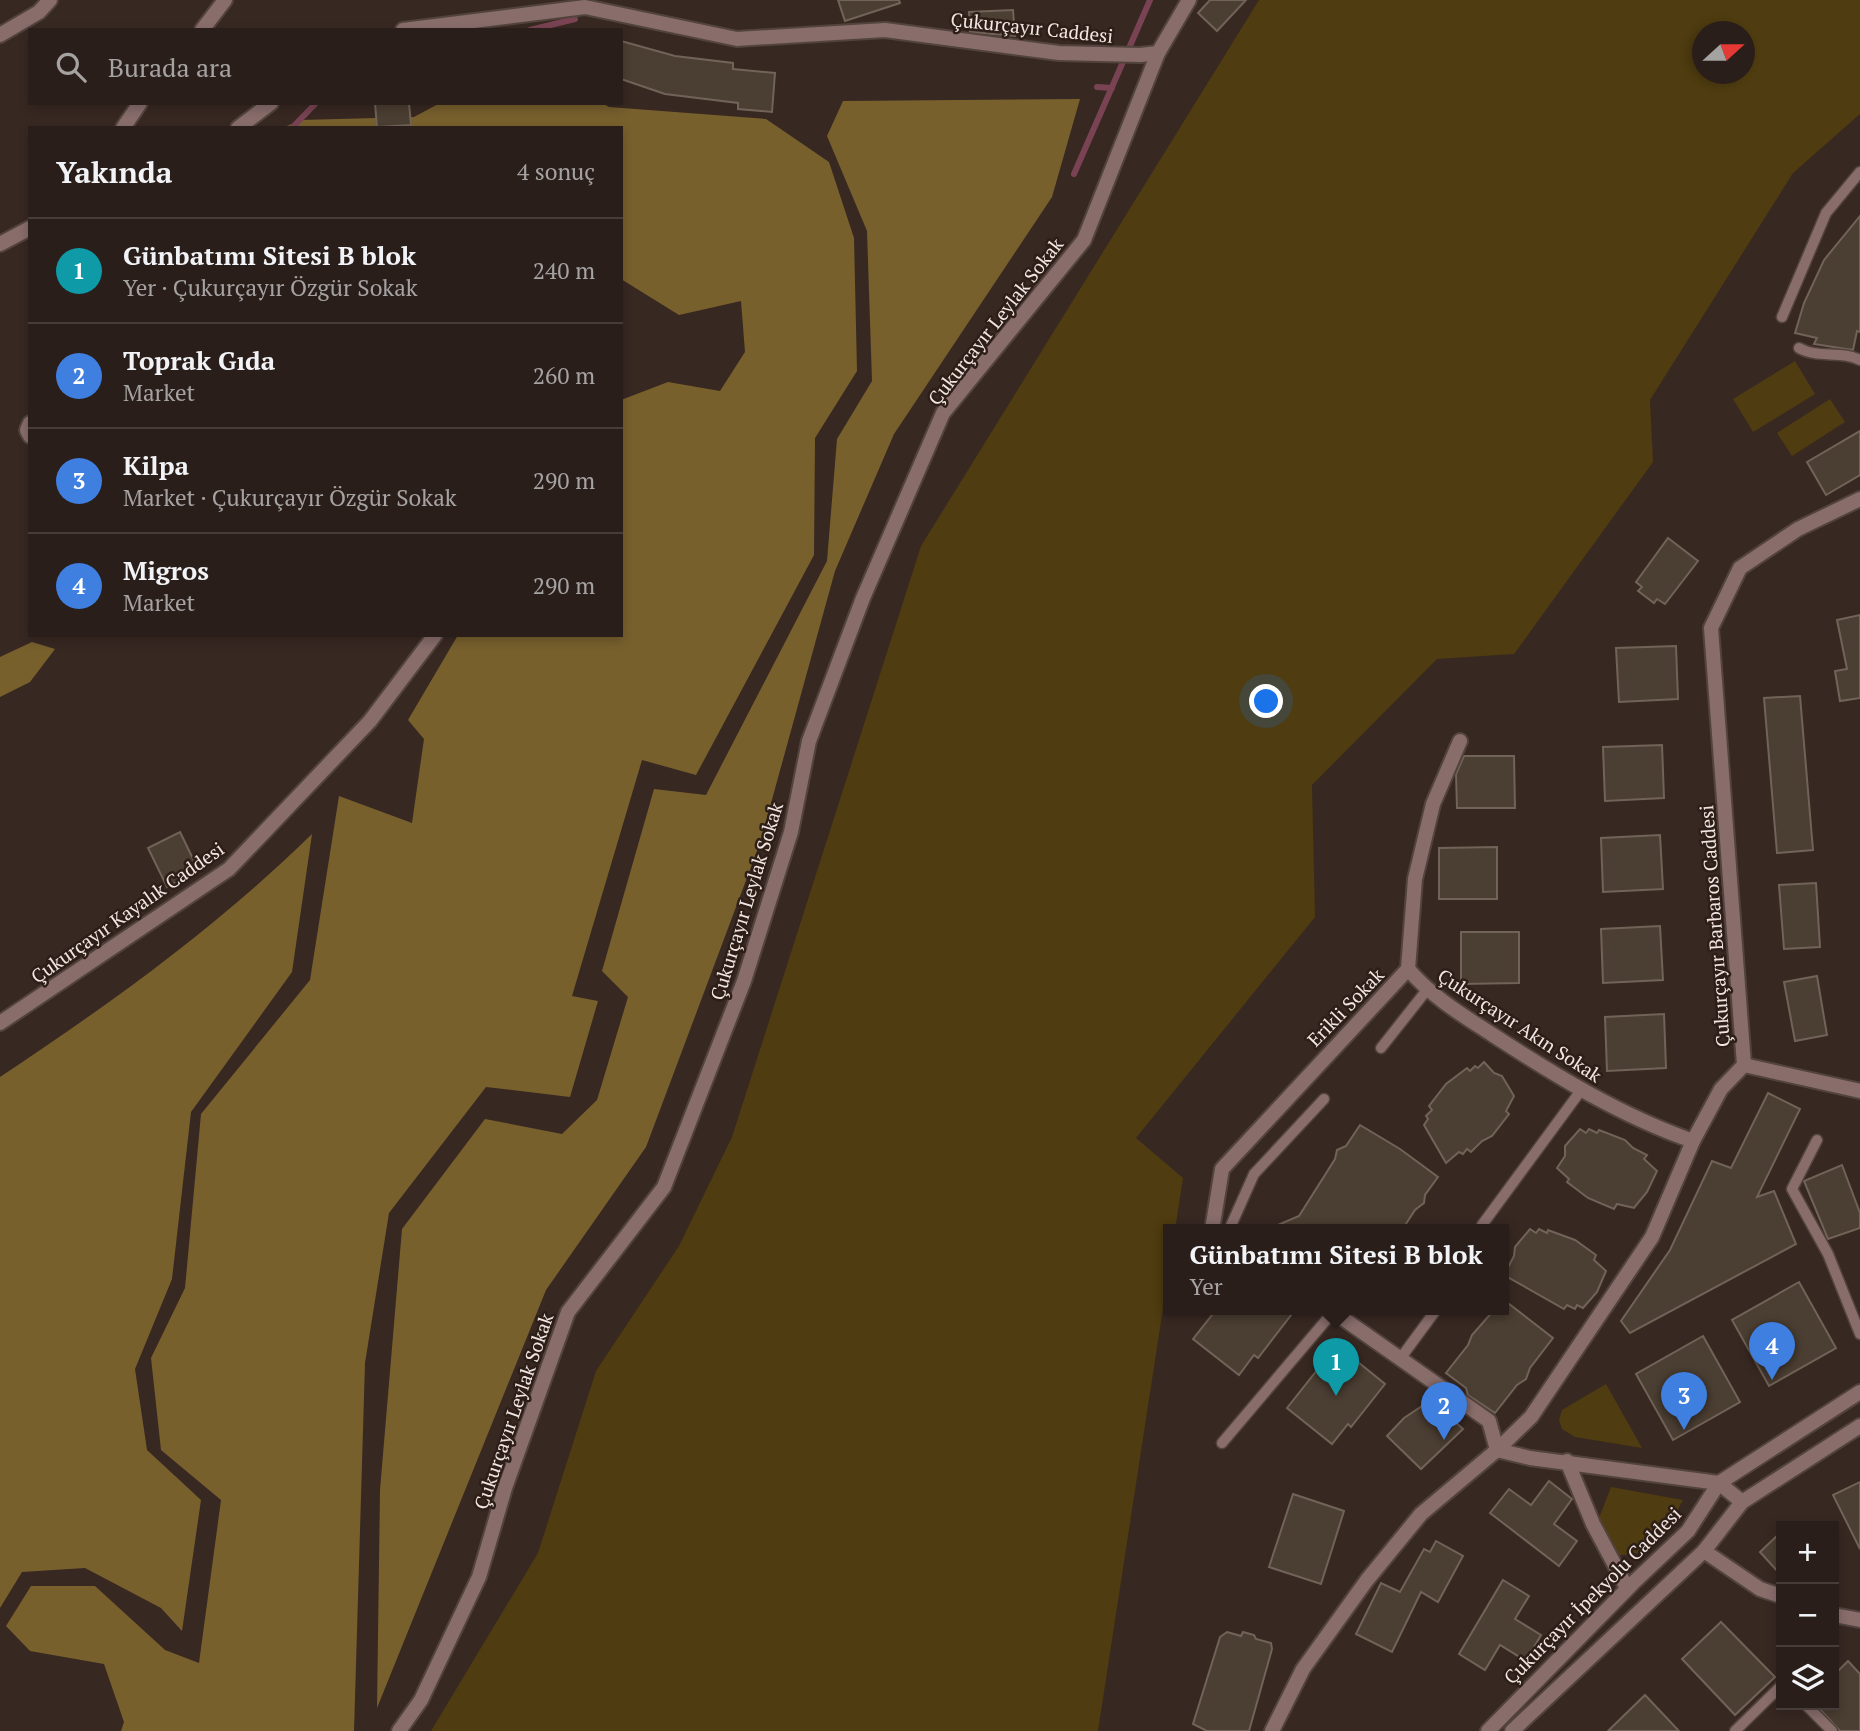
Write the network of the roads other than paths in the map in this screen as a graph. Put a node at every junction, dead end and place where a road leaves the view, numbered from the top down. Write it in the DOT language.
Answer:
graph roads {
  1 [pos="50,0"];
  2 [pos="225,0"];
  3 [pos="1189,0"];
  4 [pos="204,28"];
  5 [pos="419,28"];
  6 [pos="0,35"];
  7 [pos="1158,53"];
  8 [pos="138,105"];
  9 [pos="268,105"];
  10 [pos="124,126"];
  11 [pos="241,126"];
  12 [pos="1860,172"];
  13 [pos="28,229"];
  14 [pos="0,244"];
  15 [pos="1782,317"];
  16 [pos="1799,348"];
  17 [pos="1860,360"];
  18 [pos="1860,499"];
  19 [pos="433,637"];
  20 [pos="1460,741"];
  21 [pos="1408,970"];
  22 [pos="1426,991"];
  23 [pos="0,1023"];
  24 [pos="1381,1048"];
  25 [pos="1744,1065"];
  26 [pos="1582,1089"];
  27 [pos="1860,1091"];
  28 [pos="1324,1099"];
  29 [pos="1817,1140"];
  30 [pos="1693,1141"];
  31 [pos="1213,1224"];
  32 [pos="1232,1224"];
  33 [pos="1483,1224"];
  34 [pos="1329,1315"];
  35 [pos="1338,1315"];
  36 [pos="1432,1315"];
  37 [pos="1860,1334"];
  38 [pos="1400,1359"];
  39 [pos="1860,1392"];
  40 [pos="1860,1426"];
  41 [pos="1222,1443"];
  42 [pos="1497,1450"];
  43 [pos="1567,1461"];
  44 [pos="1719,1483"];
  45 [pos="1742,1502"];
  46 [pos="1704,1551"];
  47 [pos="1628,1588"];
  48 [pos="1776,1594"];
  49 [pos="1839,1616"];
  50 [pos="1860,1620"];
  51 [pos="1776,1691"];
  52 [pos="1811,1710"];
  53 [pos="399,1731"];
  54 [pos="1272,1731"];
  55 [pos="1488,1731"];
  56 [pos="1512,1731"];
  57 [pos="1735,1731"];
  58 [pos="1832,1731"];
  1 -- 6 [label="street"];
  2 -- 4 [label="street"];
  3 -- 7 [label="street, Çukurçayır Leylak Sokak"];
  5 -- 7 [label="street, Çukurçayır Caddesi"];
  7 -- 53 [label="street, Çukurçayır Leylak Sokak"];
  8 -- 10 [label="street"];
  9 -- 11 [label="street"];
  12 -- 15 [label="lane"];
  13 -- 14 [label="street"];
  16 -- 17 [label="lane"];
  18 -- 25 [label="street, Çukurçayır Barbaros Caddesi"];
  19 -- 23 [label="street, Çukurçayır Kayalık Caddesi"];
  20 -- 21 [label="street, Erikli Sokak"];
  21 -- 22 [label="street, Çukurçayır Akın Sokak"];
  21 -- 31 [label="street, Erikli Sokak"];
  22 -- 24 [label="lane"];
  22 -- 26 [label="street, Çukurçayır Akın Sokak"];
  25 -- 27 [label="street"];
  25 -- 30 [label="street, Çukurçayır Barbaros Caddesi"];
  26 -- 30 [label="street, Çukurçayır Akın Sokak"];
  26 -- 33 [label="lane"];
  28 -- 32 [label="lane"];
  29 -- 37 [label="lane"];
  30 -- 42 [label="street, Çukurçayır Barbaros Caddesi"];
  34 -- 41 [label="lane"];
  35 -- 38 [label="street"];
  36 -- 38 [label="lane"];
  38 -- 42 [label="street"];
  39 -- 44 [label="street, Çukurçayır İpekyolu Caddesi"];
  40 -- 45 [label="street, Çukurçayır İpekyolu Caddesi"];
  42 -- 43 [label="street"];
  42 -- 54 [label="street, Çukurçayır Barbaros Caddesi"];
  43 -- 44 [label="street"];
  43 -- 47 [label="street"];
  44 -- 45 [label="street"];
  44 -- 47 [label="street, Çukurçayır İpekyolu Caddesi"];
  45 -- 46 [label="street, Çukurçayır İpekyolu Caddesi"];
  46 -- 48 [label="street"];
  46 -- 56 [label="street, Çukurçayır İpekyolu Caddesi"];
  47 -- 55 [label="street, Çukurçayır İpekyolu Caddesi"];
  49 -- 50 [label="street"];
  51 -- 57 [label="lane"];
  52 -- 58 [label="lane"];
}
